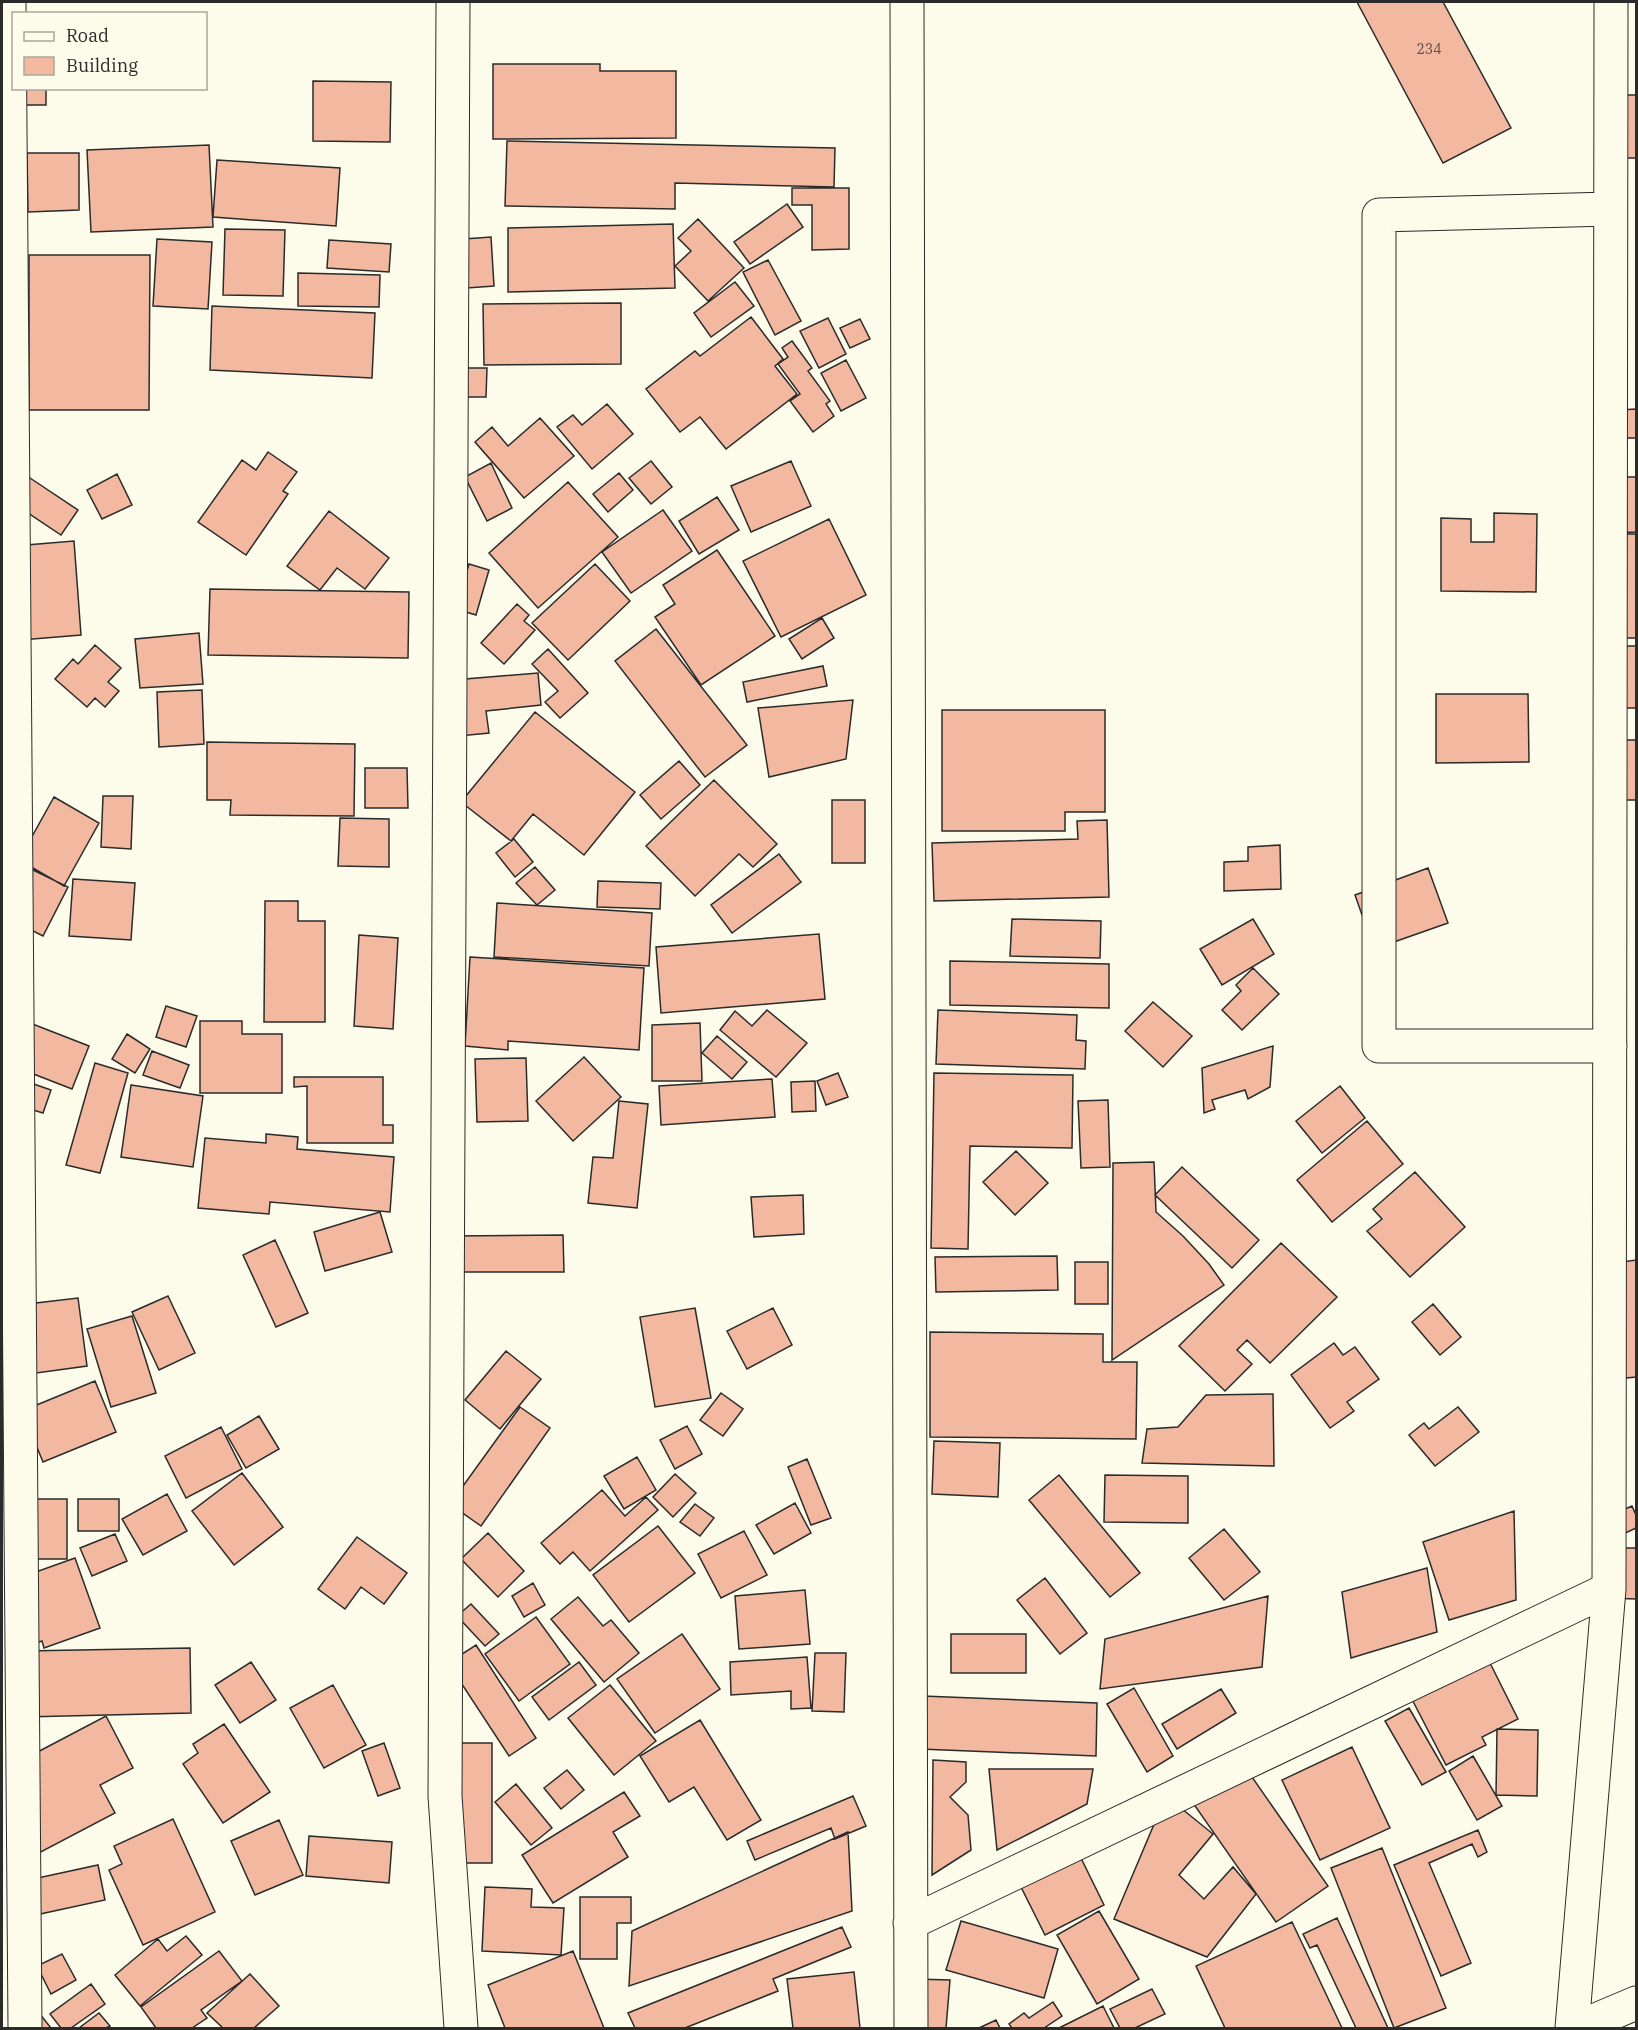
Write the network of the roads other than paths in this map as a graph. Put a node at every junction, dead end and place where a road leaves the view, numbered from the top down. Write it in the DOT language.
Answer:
graph roads {
  1 [pos="9,2"];
  2 [pos="453,2"];
  3 [pos="908,2"];
  4 [pos="1611,2"];
  5 [pos="1610,209"];
  6 [pos="1610,1046"];
  7 [pos="1623,1085"];
  8 [pos="1609,1590"];
  9 [pos="910,1923"];
  10 [pos="1636,2003"];
  11 [pos="25,2028"];
  12 [pos="461,2028"];
  13 [pos="911,2028"];
  14 [pos="1574,2028"];
  1 -- 11 [label="street"];
  2 -- 12 [label="street"];
  3 -- 9 [label="street"];
  4 -- 5 [label="street"];
  5 -- 6 [label="street"];
  5 -- 6 [label="street"];
  6 -- 7 [label="street"];
  7 -- 8 [label="street"];
  8 -- 9 [label="street"];
  8 -- 14 [label="street"];
  9 -- 13 [label="street"];
  10 -- 14 [label="street"];
}
